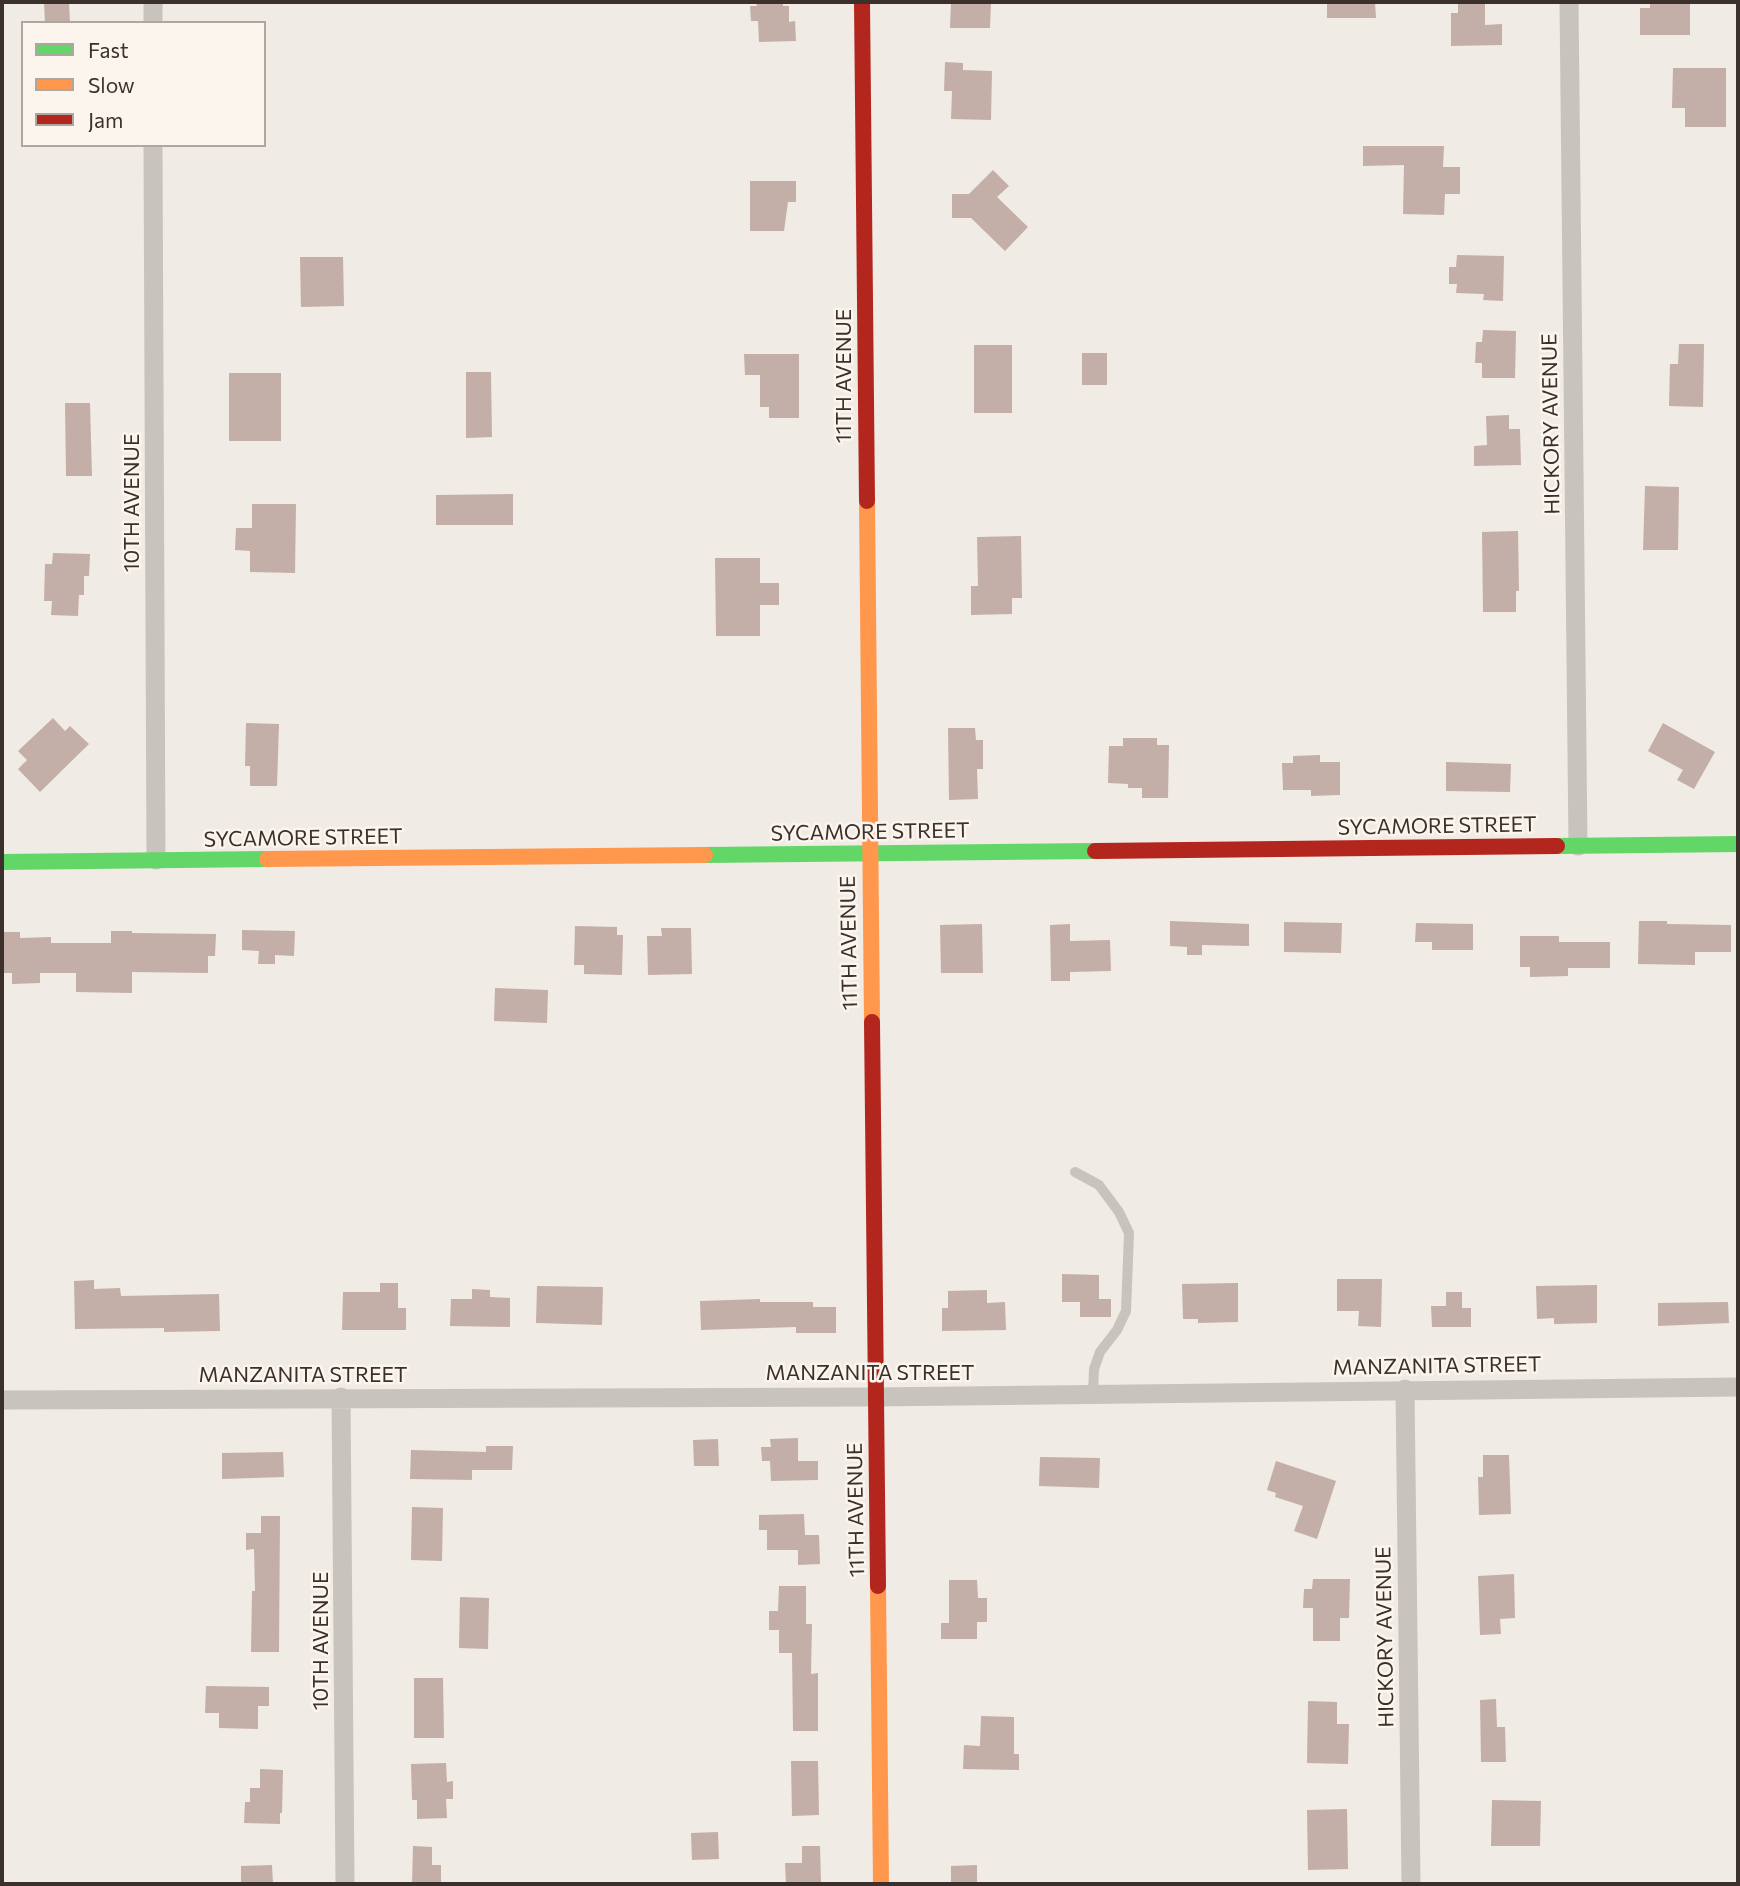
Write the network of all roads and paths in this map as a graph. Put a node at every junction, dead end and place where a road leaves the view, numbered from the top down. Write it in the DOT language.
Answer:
graph roads {
  1 [pos="153,2"];
  2 [pos="862,2"];
  3 [pos="1569,2"];
  4 [pos="153,21"];
  5 [pos="153,147"];
  6 [pos="1738,844"];
  7 [pos="1578,846"];
  8 [pos="869,853"];
  9 [pos="156,860"];
  10 [pos="2,862"];
  11 [pos="1075,1172"];
  12 [pos="1738,1387"];
  13 [pos="1405,1389"];
  14 [pos="1093,1394"];
  15 [pos="341,1397"];
  16 [pos="876,1397"];
  17 [pos="2,1400"];
  18 [pos="345,1884"];
  19 [pos="881,1884"];
  20 [pos="1411,1884"];
  1 -- 4 [label="street"];
  2 -- 8 [label="main road, 11TH AVENUE"];
  3 -- 7 [label="street, HICKORY AVENUE"];
  5 -- 9 [label="street, 10TH AVENUE"];
  6 -- 7 [label="main road, SYCAMORE STREET"];
  7 -- 8 [label="main road, SYCAMORE STREET"];
  8 -- 9 [label="main road, SYCAMORE STREET"];
  8 -- 16 [label="main road, 11TH AVENUE"];
  9 -- 10 [label="main road, SYCAMORE STREET"];
  11 -- 14 [label="lane"];
  12 -- 13 [label="street, MANZANITA STREET"];
  13 -- 14 [label="street, MANZANITA STREET"];
  13 -- 20 [label="street, HICKORY AVENUE"];
  14 -- 16 [label="street, MANZANITA STREET"];
  15 -- 16 [label="street, MANZANITA STREET"];
  15 -- 17 [label="street, MANZANITA STREET"];
  15 -- 18 [label="street, 10TH AVENUE"];
  16 -- 19 [label="main road, 11TH AVENUE"];
}
